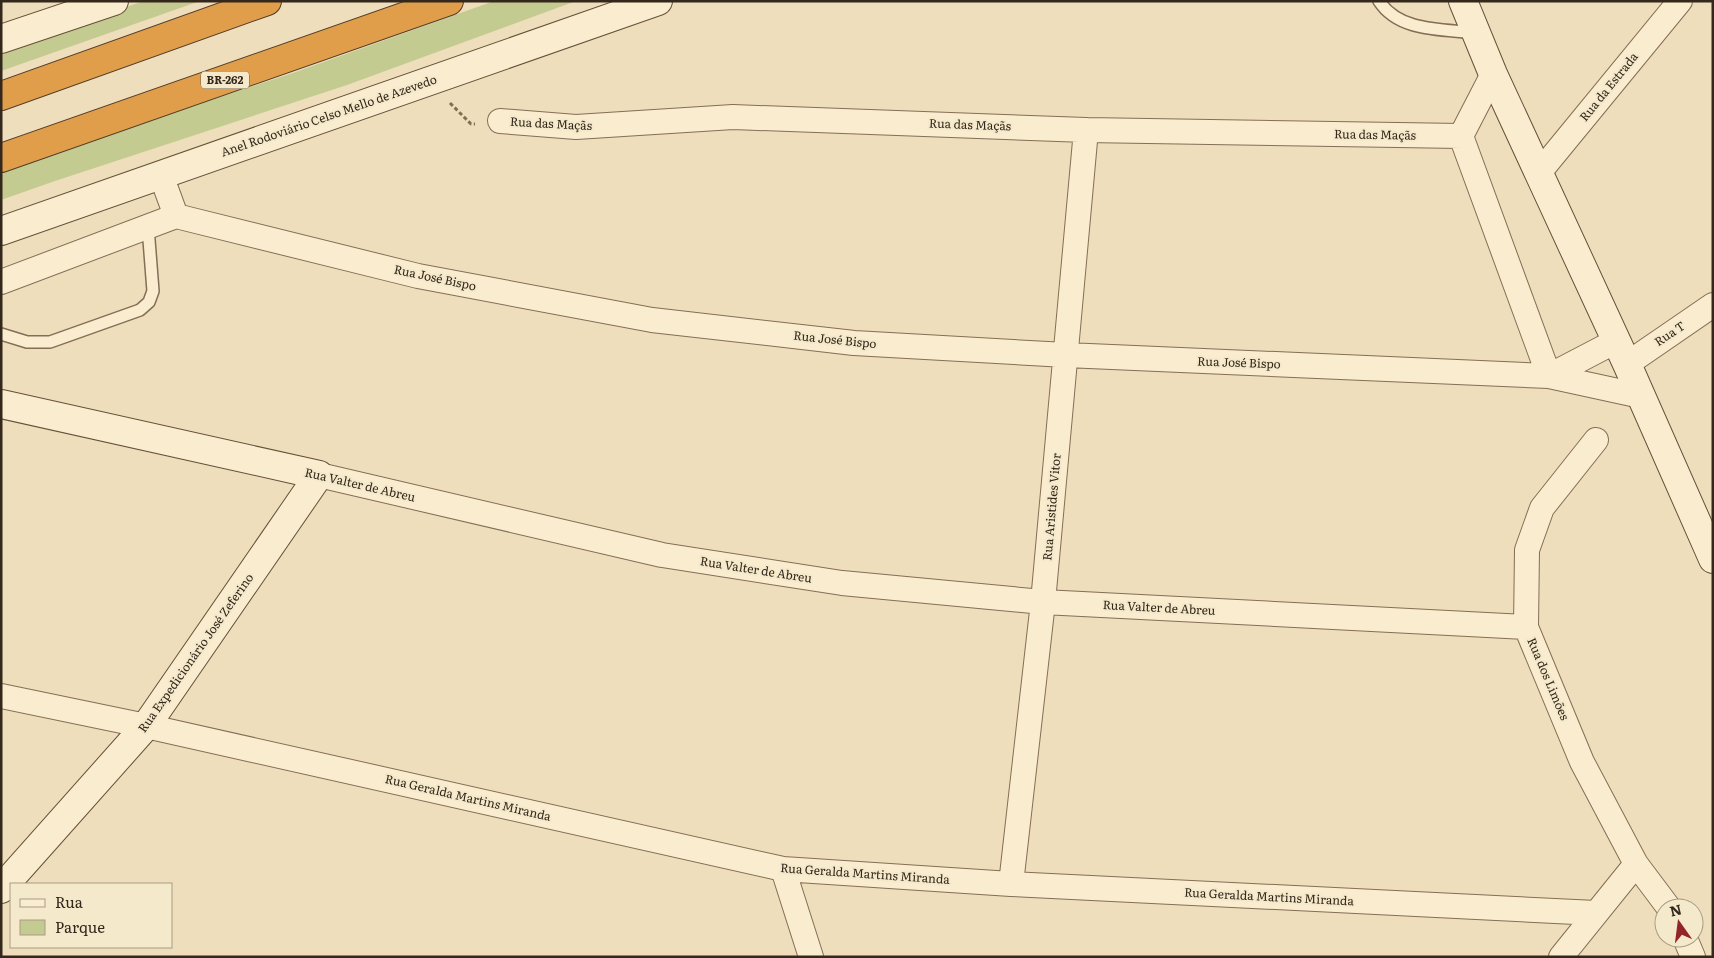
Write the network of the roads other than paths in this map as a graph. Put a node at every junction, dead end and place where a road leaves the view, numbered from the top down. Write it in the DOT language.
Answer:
graph roads {
  1 [pos="114,1"];
  2 [pos="267,1"];
  3 [pos="449,1"];
  4 [pos="658,1"];
  5 [pos="1379,1"];
  6 [pos="1463,1"];
  7 [pos="1680,1"];
  8 [pos="1476,34"];
  9 [pos="1,39"];
  10 [pos="1493,74"];
  11 [pos="1,96"];
  12 [pos="500,121"];
  13 [pos="1086,130"];
  14 [pos="1461,136"];
  15 [pos="1,158"];
  16 [pos="1538,174"];
  17 [pos="161,175"];
  18 [pos="176,216"];
  19 [pos="148,227"];
  20 [pos="1,231"];
  21 [pos="1,282"];
  22 [pos="1713,305"];
  23 [pos="1,334"];
  24 [pos="1621,352"];
  25 [pos="1066,355"];
  26 [pos="1548,376"];
  27 [pos="1641,396"];
  28 [pos="1,404"];
  29 [pos="1596,440"];
  30 [pos="319,475"];
  31 [pos="1713,559"];
  32 [pos="1043,602"];
  33 [pos="1526,627"];
  34 [pos="1,696"];
  35 [pos="146,726"];
  36 [pos="1636,864"];
  37 [pos="783,869"];
  38 [pos="1011,884"];
  39 [pos="1,889"];
  40 [pos="1662,898"];
  41 [pos="1596,913"];
  42 [pos="811,957"];
  43 [pos="1560,957"];
  1 -- 9 [label="main road"];
  2 -- 11 [label="highway"];
  3 -- 15 [label="highway, BR-262"];
  4 -- 17 [label="main road, Anel Rodoviário Celso Mello de Azevedo"];
  5 -- 8 [label="lane"];
  6 -- 8 [label="main road"];
  7 -- 16 [label="street, Rua da Estrada"];
  8 -- 10 [label="main road"];
  10 -- 14 [label="street"];
  10 -- 16 [label="main road"];
  12 -- 13 [label="street, Rua das Maçãs"];
  13 -- 14 [label="street, Rua das Maçãs"];
  13 -- 25 [label="street, Rua Aristides Vitor"];
  14 -- 26 [label="street"];
  16 -- 24 [label="main road"];
  17 -- 18 [label="street"];
  17 -- 20 [label="main road, Anel Rodoviário Celso Mello de Azevedo"];
  18 -- 19 [label="street"];
  18 -- 25 [label="street, Rua José Bispo"];
  19 -- 21 [label="street"];
  19 -- 23 [label="lane"];
  22 -- 24 [label="street, Rua T"];
  24 -- 26 [label="street, Rua José Bispo"];
  24 -- 27 [label="main road"];
  25 -- 26 [label="street, Rua José Bispo"];
  25 -- 32 [label="street, Rua Aristides Vitor"];
  26 -- 27 [label="street, Rua José Bispo"];
  27 -- 31 [label="main road"];
  28 -- 30 [label="main road, Rua Valter de Abreu"];
  29 -- 33 [label="street, Rua dos Limões"];
  30 -- 32 [label="street, Rua Valter de Abreu"];
  30 -- 35 [label="main road, Rua Expedicionário José Zeferino"];
  32 -- 33 [label="street, Rua Valter de Abreu"];
  32 -- 38 [label="street, Rua Aristides Vitor"];
  33 -- 36 [label="street, Rua dos Limões"];
  34 -- 35 [label="street, Rua Geralda Martins Miranda"];
  35 -- 37 [label="street, Rua Geralda Martins Miranda"];
  35 -- 39 [label="main road, Rua Expedicionário José Zeferino"];
  36 -- 40 [label="street, Rua dos Limões"];
  36 -- 41 [label="street"];
  37 -- 38 [label="street, Rua Geralda Martins Miranda"];
  37 -- 42 [label="street"];
  38 -- 41 [label="street, Rua Geralda Martins Miranda"];
  41 -- 43 [label="street"];
}
